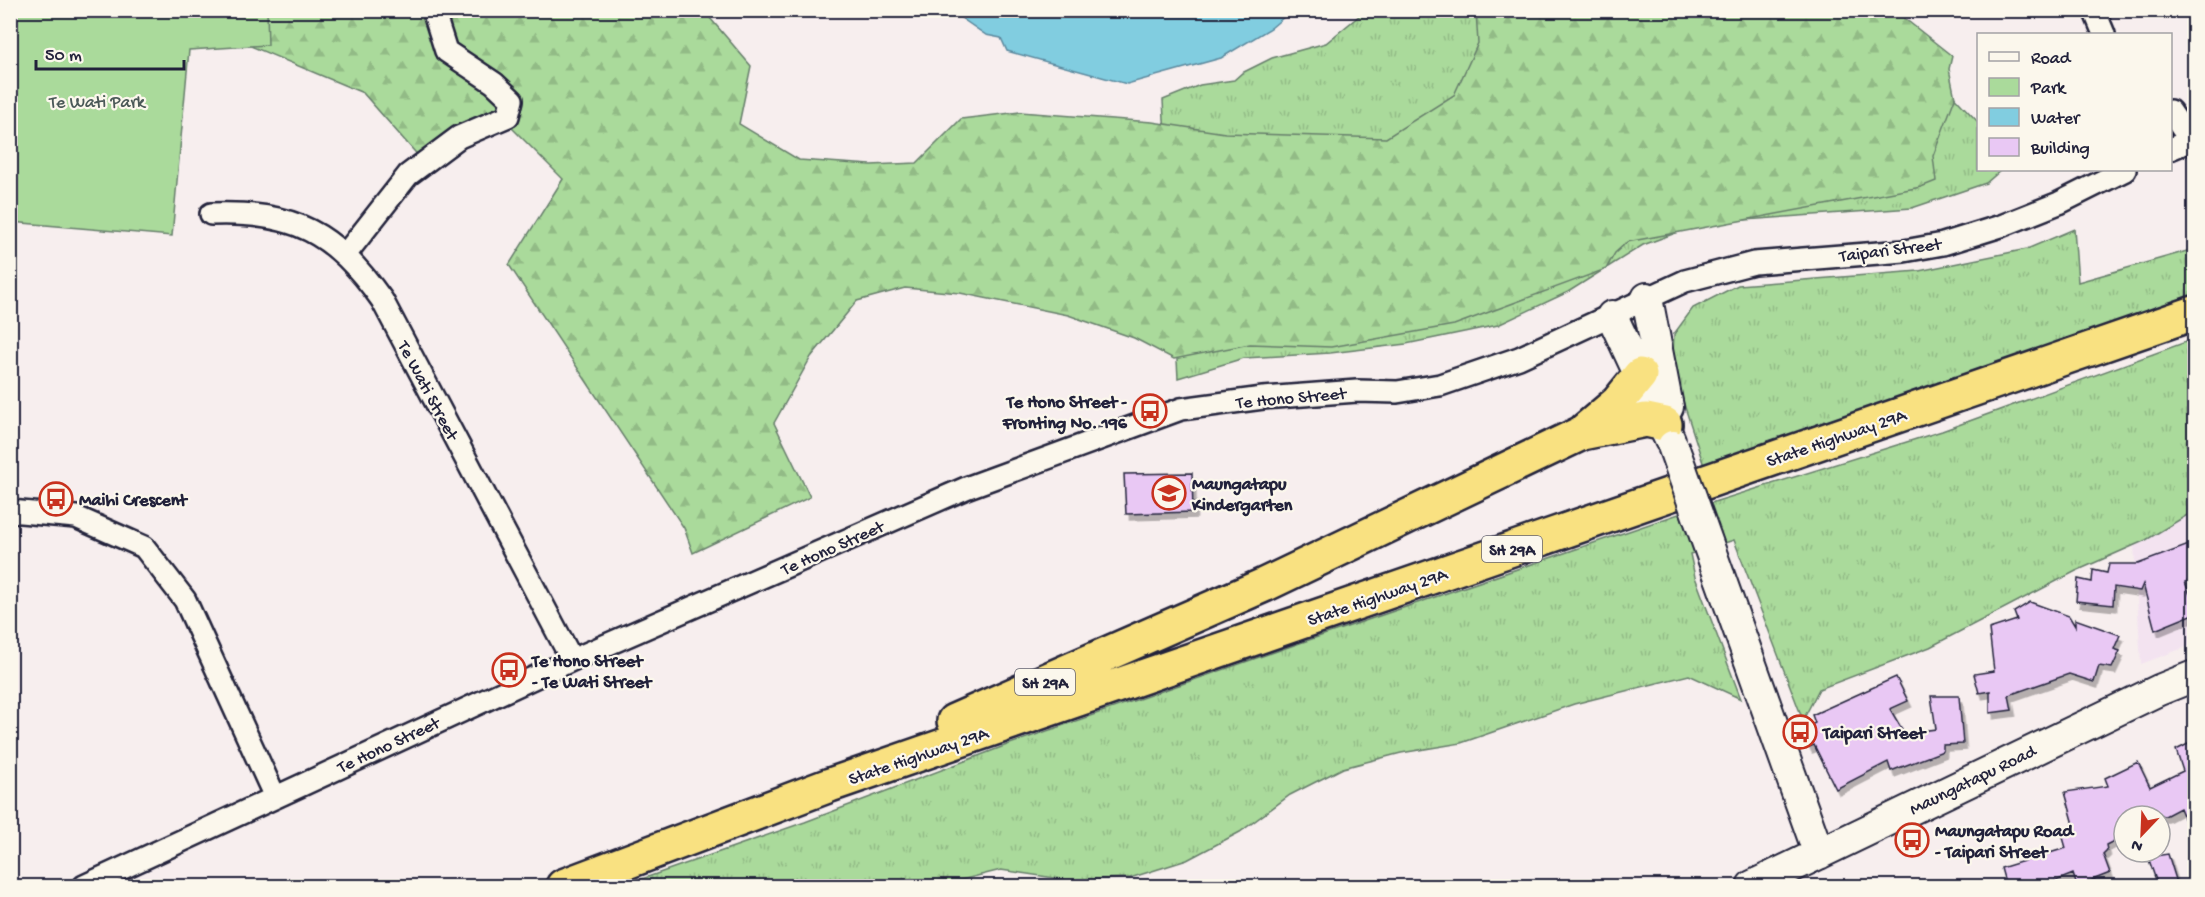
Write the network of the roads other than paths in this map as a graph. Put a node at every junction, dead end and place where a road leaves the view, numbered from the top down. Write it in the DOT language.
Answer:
graph roads {
  1 [pos="433,10"];
  2 [pos="2094,10"];
  3 [pos="2104,33"];
  4 [pos="2172,114"];
  5 [pos="2192,140"];
  6 [pos="2172,148"];
  7 [pos="2123,171"];
  8 [pos="211,214"];
  9 [pos="345,255"];
  10 [pos="1647,298"];
  11 [pos="2194,313"];
  12 [pos="1612,316"];
  13 [pos="1640,375"];
  14 [pos="1582,433"];
  15 [pos="1669,435"];
  16 [pos="10,511"];
  17 [pos="572,660"];
  18 [pos="2194,676"];
  19 [pos="830,785"];
  20 [pos="275,797"];
  21 [pos="1819,854"];
  22 [pos="84,886"];
  23 [pos="563,886"];
  24 [pos="1752,886"];
  1 -- 9 [label="street"];
  2 -- 3 [label="street"];
  4 -- 5 [label="street"];
  5 -- 6 [label="street"];
  7 -- 10 [label="street, Taipari Street"];
  8 -- 9 [label="street, Te Wati Street"];
  9 -- 17 [label="street, Te Wati Street"];
  10 -- 12 [label="street, Taipari Street"];
  10 -- 15 [label="street"];
  11 -- 19 [label="highway, State Highway 29A / SH 29A"];
  12 -- 13 [label="street"];
  12 -- 17 [label="street, Te Hono Street"];
  13 -- 14 [label="highway, SH 29A"];
  13 -- 15 [label="street"];
  14 -- 15 [label="highway, SH 29A"];
  14 -- 19 [label="highway, SH 29A"];
  15 -- 21 [label="street, bridge"];
  16 -- 20 [label="street"];
  17 -- 20 [label="street, Te Hono Street"];
  18 -- 21 [label="street, Maungatapu Road"];
  19 -- 23 [label="highway, State Highway 29A / SH 29A"];
  20 -- 22 [label="street, Te Hono Street"];
  21 -- 24 [label="street, Maungatapu Road"];
}
